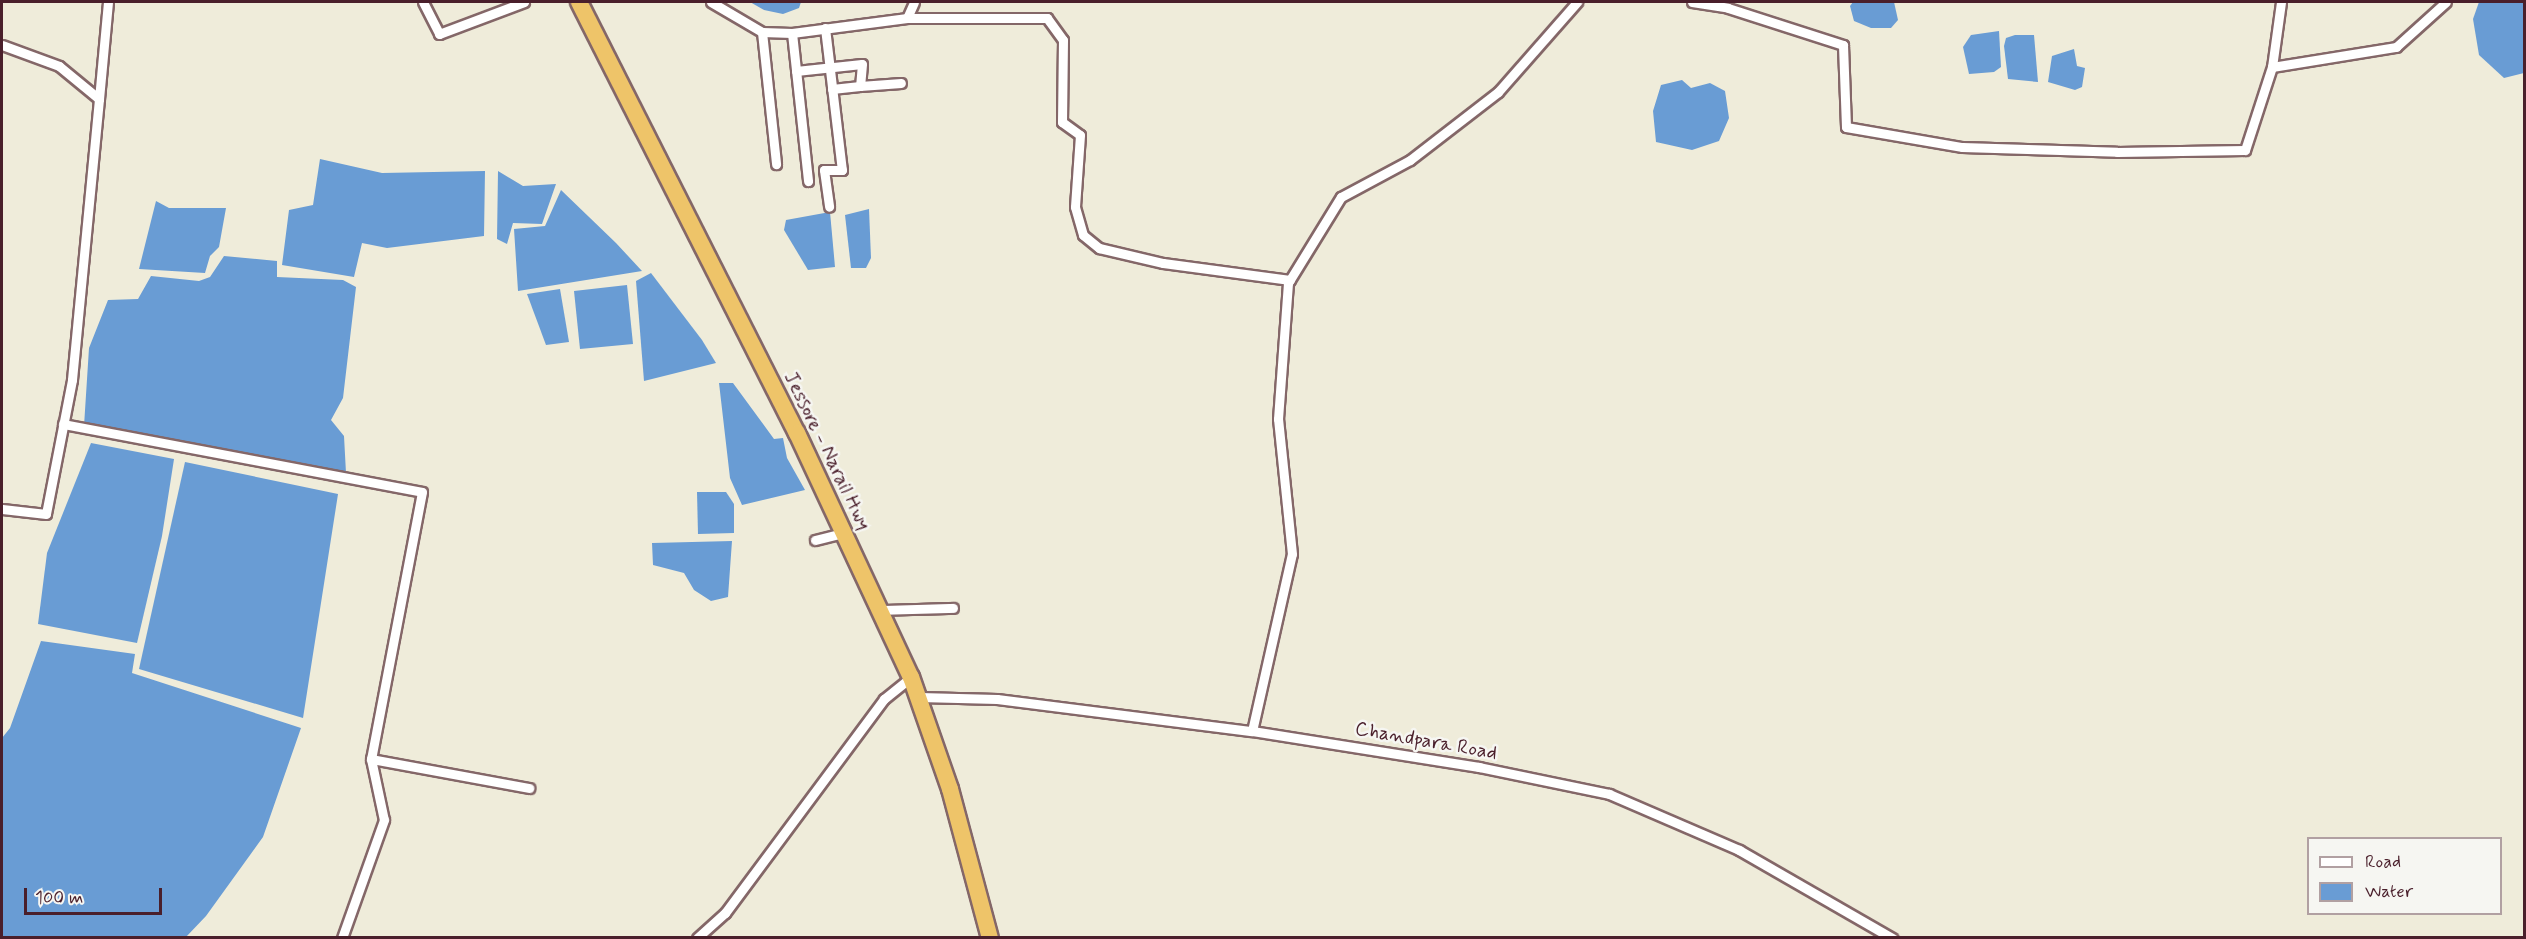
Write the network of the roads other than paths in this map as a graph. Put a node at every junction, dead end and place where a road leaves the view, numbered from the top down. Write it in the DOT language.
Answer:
graph roads {
  1 [pos="108,2"];
  2 [pos="423,2"];
  3 [pos="524,2"];
  4 [pos="579,2"];
  5 [pos="711,2"];
  6 [pos="914,2"];
  7 [pos="1577,2"];
  8 [pos="1692,2"];
  9 [pos="2281,2"];
  10 [pos="2446,2"];
  11 [pos="907,18"];
  12 [pos="825,28"];
  13 [pos="762,32"];
  14 [pos="792,33"];
  15 [pos="2,45"];
  16 [pos="2272,67"];
  17 [pos="829,68"];
  18 [pos="796,71"];
  19 [pos="901,83"];
  20 [pos="860,86"];
  21 [pos="832,89"];
  22 [pos="99,99"];
  23 [pos="776,164"];
  24 [pos="808,181"];
  25 [pos="829,207"];
  26 [pos="1290,280"];
  27 [pos="63,424"];
  28 [pos="2,509"];
  29 [pos="844,533"];
  30 [pos="815,540"];
  31 [pos="953,608"];
  32 [pos="880,610"];
  33 [pos="910,677"];
  34 [pos="919,697"];
  35 [pos="1252,731"];
  36 [pos="372,759"];
  37 [pos="529,788"];
  38 [pos="342,938"];
  39 [pos="697,938"];
  40 [pos="990,938"];
  41 [pos="1892,938"];
  1 -- 22 [label="street"];
  2 -- 3 [label="street"];
  4 -- 29 [label="highway, Jessore - Narail Hwy"];
  5 -- 13 [label="street"];
  6 -- 11 [label="street"];
  7 -- 26 [label="street"];
  8 -- 16 [label="street"];
  9 -- 16 [label="street"];
  10 -- 16 [label="street"];
  11 -- 12 [label="street"];
  11 -- 26 [label="street"];
  12 -- 14 [label="street"];
  12 -- 17 [label="street"];
  13 -- 14 [label="street"];
  13 -- 23 [label="street"];
  14 -- 18 [label="street"];
  15 -- 22 [label="street"];
  17 -- 18 [label="street"];
  17 -- 20 [label="street"];
  17 -- 21 [label="street"];
  18 -- 24 [label="street"];
  19 -- 20 [label="street"];
  20 -- 21 [label="street"];
  21 -- 25 [label="street"];
  22 -- 27 [label="street"];
  26 -- 35 [label="street"];
  27 -- 28 [label="street"];
  27 -- 36 [label="street"];
  29 -- 30 [label="street"];
  29 -- 32 [label="highway, Jessore - Narail Hwy"];
  31 -- 32 [label="street"];
  32 -- 33 [label="highway, Jessore - Narail Hwy"];
  33 -- 34 [label="highway, Jessore - Narail Hwy"];
  33 -- 39 [label="street"];
  34 -- 35 [label="street, Chandpara Road"];
  34 -- 40 [label="highway, Jessore - Narail Hwy"];
  35 -- 41 [label="street, Chandpara Road"];
  36 -- 37 [label="street"];
  36 -- 38 [label="street"];
}
